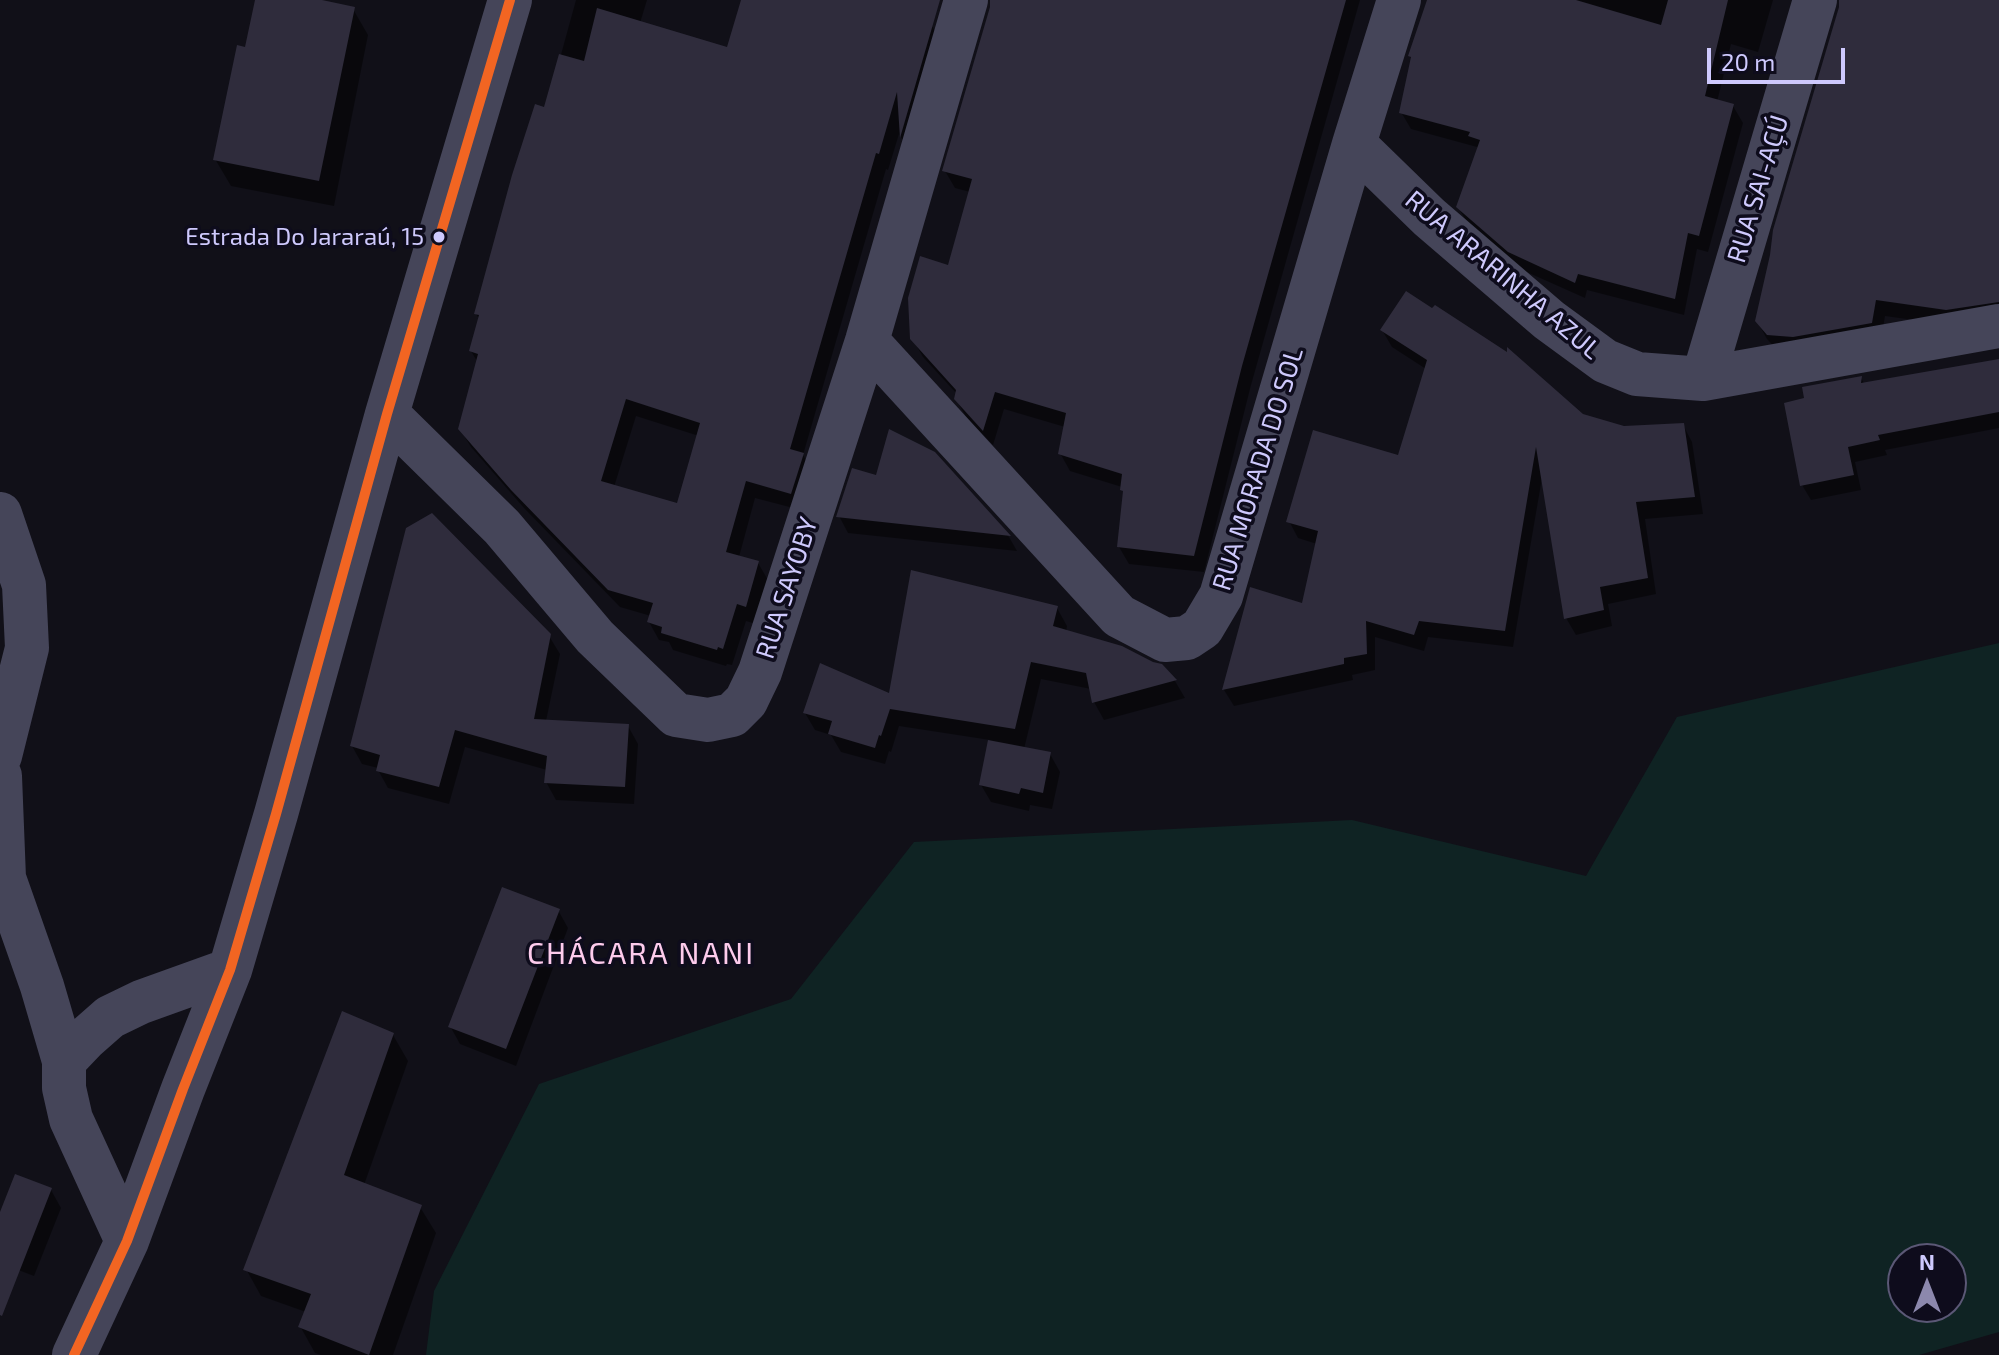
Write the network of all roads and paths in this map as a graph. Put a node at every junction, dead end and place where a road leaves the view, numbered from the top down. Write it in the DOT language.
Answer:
graph roads {
  1 [pos="510,0"];
  2 [pos="966,0"];
  3 [pos="1399,0"];
  4 [pos="1815,0"];
  5 [pos="1354,144"];
  6 [pos="1999,326"];
  7 [pos="867,341"];
  8 [pos="1703,379"];
  9 [pos="387,414"];
  10 [pos="0,514"];
  11 [pos="0,756"];
  12 [pos="0,776"];
  13 [pos="230,970"];
  14 [pos="64,1061"];
  15 [pos="127,1241"];
  16 [pos="74,1355"];
  1 -- 9 [label="street"];
  2 -- 7 [label="street, RUA SAYOBY"];
  3 -- 5 [label="street, RUA MORADA DO SOL"];
  4 -- 8 [label="street, RUA SAI-AÇÚ"];
  5 -- 7 [label="street, RUA MORADA DO SOL"];
  5 -- 8 [label="street, RUA ARARINHA AZUL"];
  6 -- 8 [label="street, RUA ARARINHA AZUL"];
  7 -- 9 [label="street, RUA SAYOBY"];
  9 -- 13 [label="street"];
  10 -- 11 [label="street"];
  12 -- 14 [label="street"];
  13 -- 14 [label="street"];
  13 -- 15 [label="street"];
  14 -- 15 [label="street"];
  15 -- 16 [label="street"];
}
